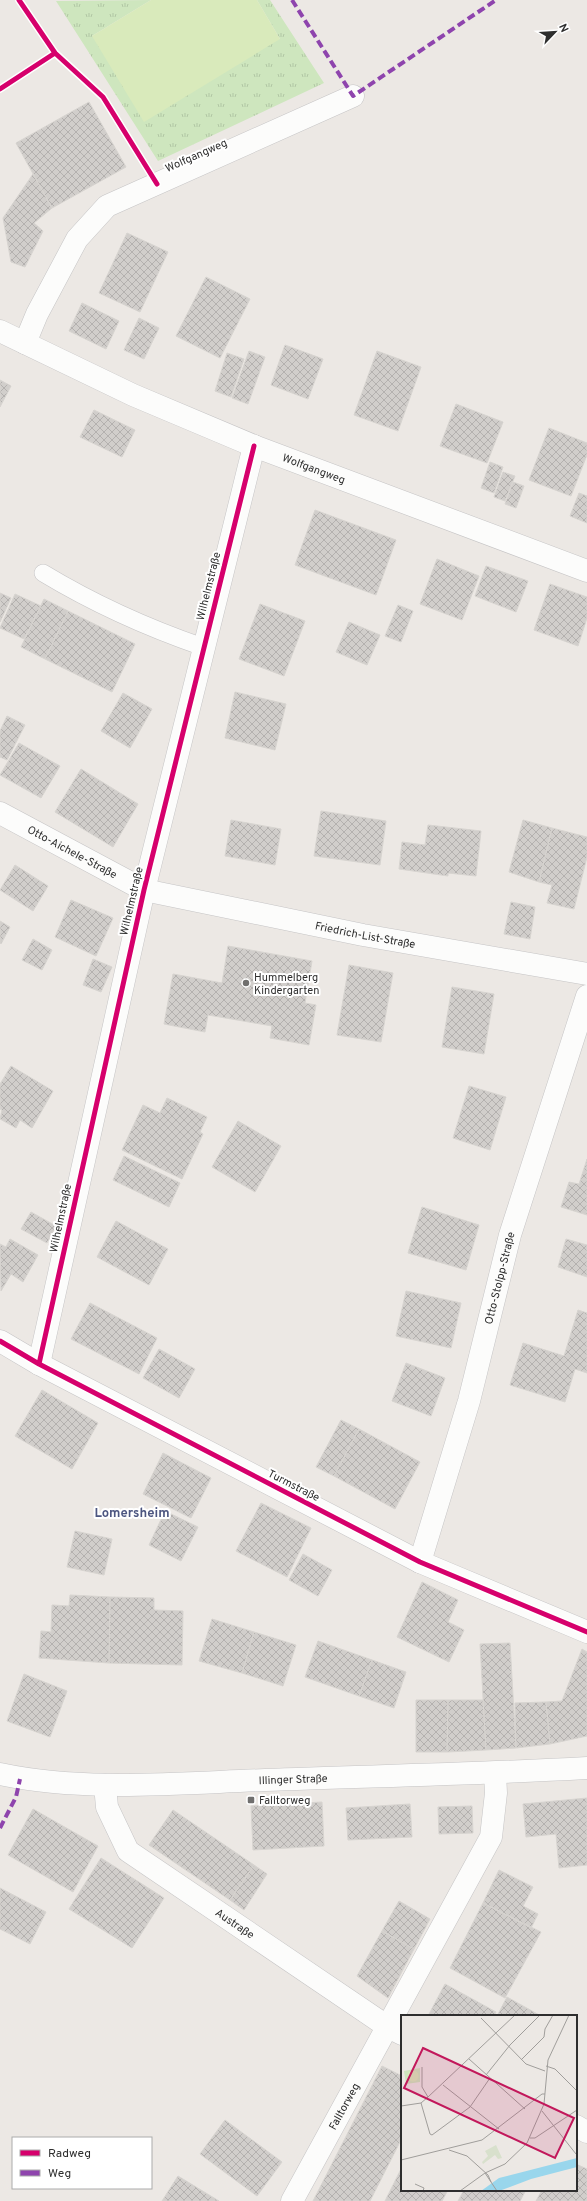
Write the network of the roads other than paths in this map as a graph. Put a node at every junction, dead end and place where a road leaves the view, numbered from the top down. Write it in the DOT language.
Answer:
graph roads {
  1 [pos="353,96"];
  2 [pos="0,331"];
  3 [pos="25,343"];
  4 [pos="254,446"];
  5 [pos="587,571"];
  6 [pos="43,573"];
  7 [pos="203,647"];
  8 [pos="0,813"];
  9 [pos="144,890"];
  10 [pos="587,974"];
  11 [pos="587,996"];
  12 [pos="0,1341"];
  13 [pos="39,1364"];
  14 [pos="420,1562"];
  15 [pos="587,1632"];
  16 [pos="587,1768"];
  17 [pos="495,1773"];
  18 [pos="0,1774"];
  19 [pos="105,1785"];
  20 [pos="402,2015"];
  21 [pos="401,2018"];
  22 [pos="395,2030"];
  23 [pos="577,2127"];
  24 [pos="587,2132"];
  25 [pos="292,2201"];
  1 -- 3 [label="street, Wolfgangweg"];
  2 -- 3 [label="street, Wolfgangweg"];
  3 -- 4 [label="street, Wolfgangweg"];
  4 -- 5 [label="street, Wolfgangweg"];
  4 -- 7 [label="street, Wilhelmstraße"];
  6 -- 7 [label="lane"];
  7 -- 9 [label="street, Wilhelmstraße"];
  8 -- 9 [label="street, Otto-Aichele-Straße"];
  9 -- 10 [label="street, Friedrich-List-Straße"];
  9 -- 13 [label="street, Wilhelmstraße"];
  11 -- 14 [label="street, Otto-Stolpp-Straße"];
  12 -- 13 [label="street, Turmstraße"];
  13 -- 14 [label="street, Turmstraße"];
  14 -- 15 [label="street, Turmstraße"];
  16 -- 17 [label="street, Illinger Straße"];
  17 -- 19 [label="street, Illinger Straße"];
  17 -- 20 [label="street, Falltorweg"];
  18 -- 19 [label="street, Illinger Straße"];
  19 -- 22 [label="street, Austraße"];
  21 -- 22 [label="street, Falltorweg"];
  22 -- 25 [label="street, Falltorweg"];
  23 -- 24 [label="street"];
}
